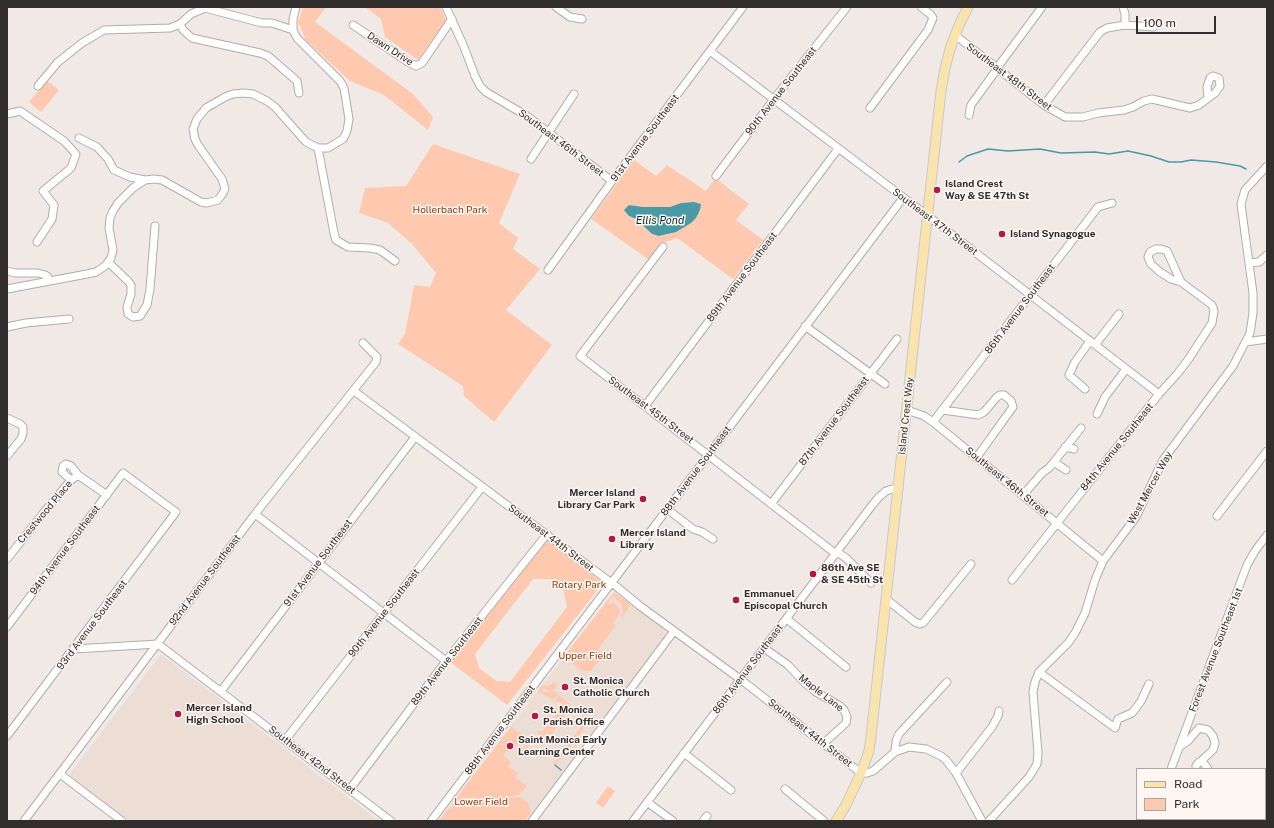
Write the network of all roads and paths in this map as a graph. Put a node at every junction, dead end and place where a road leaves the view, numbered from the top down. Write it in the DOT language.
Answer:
graph roads {
  1 [pos="296,7"];
  2 [pos="446,7"];
  3 [pos="556,7"];
  4 [pos="743,7"];
  5 [pos="847,7"];
  6 [pos="921,7"];
  7 [pos="968,7"];
  8 [pos="1042,7"];
  9 [pos="1123,7"];
  10 [pos="452,19"];
  11 [pos="582,19"];
  12 [pos="180,24"];
  13 [pos="354,25"];
  14 [pos="1125,25"];
  15 [pos="1154,27"];
  16 [pos="293,30"];
  17 [pos="955,35"];
  18 [pos="710,51"];
  19 [pos="997,68"];
  20 [pos="38,86"];
  21 [pos="299,93"];
  22 [pos="574,94"];
  23 [pos="1208,97"];
  24 [pos="774,99"];
  25 [pos="1044,105"];
  26 [pos="870,108"];
  27 [pos="7,114"];
  28 [pos="969,115"];
  29 [pos="548,131"];
  30 [pos="79,138"];
  31 [pos="318,148"];
  32 [pos="838,149"];
  33 [pos="531,159"];
  34 [pos="1267,166"];
  35 [pos="716,176"];
  36 [pos="145,180"];
  37 [pos="612,181"];
  38 [pos="903,198"];
  39 [pos="1112,203"];
  40 [pos="928,216"];
  41 [pos="155,226"];
  42 [pos="37,242"];
  43 [pos="663,247"];
  44 [pos="1267,256"];
  45 [pos="395,261"];
  46 [pos="108,262"];
  47 [pos="1250,263"];
  48 [pos="548,270"];
  49 [pos="7,271"];
  50 [pos="48,280"];
  51 [pos="1180,282"];
  52 [pos="7,289"];
  53 [pos="1030,295"];
  54 [pos="1119,314"];
  55 [pos="69,319"];
  56 [pos="806,326"];
  57 [pos="7,327"];
  58 [pos="897,339"];
  59 [pos="1267,339"];
  60 [pos="1246,342"];
  61 [pos="363,343"];
  62 [pos="1093,343"];
  63 [pos="1126,368"];
  64 [pos="870,374"];
  65 [pos="884,384"];
  66 [pos="1085,389"];
  67 [pos="354,391"];
  68 [pos="1159,394"];
  69 [pos="645,406"];
  70 [pos="907,410"];
  71 [pos="943,410"];
  72 [pos="1097,414"];
  73 [pos="7,418"];
  74 [pos="934,422"];
  75 [pos="1081,428"];
  76 [pos="415,436"];
  77 [pos="1065,447"];
  78 [pos="1074,449"];
  79 [pos="1267,451"];
  80 [pos="709,454"];
  81 [pos="7,456"];
  82 [pos="977,457"];
  83 [pos="1054,462"];
  84 [pos="1066,470"];
  85 [pos="78,475"];
  86 [pos="71,480"];
  87 [pos="482,487"];
  88 [pos="898,489"];
  89 [pos="107,495"];
  90 [pos="1023,495"];
  91 [pos="772,504"];
  92 [pos="667,509"];
  93 [pos="176,512"];
  94 [pos="255,514"];
  95 [pos="1217,516"];
  96 [pos="1057,522"];
  97 [pos="547,534"];
  98 [pos="1267,535"];
  99 [pos="713,539"];
  100 [pos="836,553"];
  101 [pos="7,559"];
  102 [pos="1103,560"];
  103 [pos="318,563"];
  104 [pos="971,564"];
  105 [pos="1012,580"];
  106 [pos="612,583"];
  107 [pos="871,583"];
  108 [pos="886,599"];
  109 [pos="384,613"];
  110 [pos="786,619"];
  111 [pos="7,627"];
  112 [pos="674,631"];
  113 [pos="158,644"];
  114 [pos="132,645"];
  115 [pos="764,648"];
  116 [pos="74,649"];
  117 [pos="446,661"];
  118 [pos="144,662"];
  119 [pos="846,667"];
  120 [pos="1039,672"];
  121 [pos="740,679"];
  122 [pos="947,682"];
  123 [pos="1149,684"];
  124 [pos="221,691"];
  125 [pos="999,711"];
  126 [pos="7,736"];
  127 [pos="286,740"];
  128 [pos="824,743"];
  129 [pos="1179,748"];
  130 [pos="895,752"];
  131 [pos="684,754"];
  132 [pos="1203,762"];
  133 [pos="1196,766"];
  134 [pos="1171,768"];
  135 [pos="1207,768"];
  136 [pos="861,773"];
  137 [pos="956,773"];
  138 [pos="60,774"];
  139 [pos="350,789"];
  140 [pos="731,790"];
  141 [pos="785,790"];
  142 [pos="647,802"];
  143 [pos="24,821"];
  144 [pos="122,821"];
  145 [pos="391,821"];
  146 [pos="431,821"];
  147 [pos="532,821"];
  148 [pos="633,821"];
  149 [pos="673,821"];
  150 [pos="824,821"];
  151 [pos="836,821"];
  152 [pos="982,821"];
  153 [pos="989,821"];
  1 -- 16 [label="street"];
  2 -- 10 [label="street, Southeast 46th Street"];
  3 -- 11 [label="street"];
  4 -- 18 [label="street, 91st Avenue Southeast"];
  5 -- 24 [label="street, 90th Avenue Southeast"];
  6 -- 26 [label="street"];
  7 -- 17 [label="main road, Island Crest Way"];
  8 -- 19 [label="street"];
  9 -- 14 [label="street"];
  10 -- 13 [label="street, Dawn Drive"];
  10 -- 29 [label="street, Southeast 46th Street"];
  12 -- 16 [label="street"];
  12 -- 20 [label="street"];
  12 -- 21 [label="street"];
  14 -- 15 [label="street"];
  14 -- 25 [label="street"];
  16 -- 31 [label="street"];
  17 -- 19 [label="street, Southeast 48th Street"];
  17 -- 40 [label="main road, Island Crest Way"];
  18 -- 24 [label="street, Southeast 47th Street"];
  18 -- 37 [label="street, 91st Avenue Southeast"];
  19 -- 25 [label="street, Southeast 48th Street"];
  19 -- 28 [label="street"];
  22 -- 29 [label="street"];
  23 -- 25 [label="street, Southeast 48th Street"];
  24 -- 32 [label="street, Southeast 47th Street"];
  24 -- 35 [label="street, 90th Avenue Southeast"];
  27 -- 42 [label="street"];
  29 -- 33 [label="street"];
  29 -- 37 [label="street, Southeast 46th Street"];
  30 -- 36 [label="street"];
  31 -- 36 [label="street"];
  31 -- 45 [label="street"];
  32 -- 38 [label="street, Southeast 47th Street"];
  32 -- 69 [label="street, 89th Avenue Southeast"];
  34 -- 47 [label="street, West Mercer Way"];
  36 -- 46 [label="street"];
  37 -- 48 [label="street, 91st Avenue Southeast"];
  38 -- 40 [label="street, Southeast 47th Street"];
  38 -- 56 [label="street, 88th Avenue Southeast"];
  39 -- 53 [label="street, 86th Avenue Southeast"];
  40 -- 53 [label="street, Southeast 47th Street"];
  40 -- 70 [label="main road, Island Crest Way"];
  41 -- 46 [label="street"];
  43 -- 69 [label="street, Southeast 45th Street"];
  44 -- 47 [label="street"];
  46 -- 50 [label="street"];
  47 -- 60 [label="street, West Mercer Way"];
  49 -- 50 [label="street"];
  50 -- 52 [label="street"];
  51 -- 51 [label="street"];
  51 -- 68 [label="street, 84th Avenue Southeast"];
  53 -- 62 [label="street, Southeast 47th Street"];
  53 -- 71 [label="street, 86th Avenue Southeast"];
  54 -- 62 [label="street"];
  55 -- 57 [label="street"];
  56 -- 64 [label="street"];
  56 -- 80 [label="street, 88th Avenue Southeast"];
  58 -- 64 [label="street, 87th Avenue Southeast"];
  59 -- 60 [label="street"];
  60 -- 102 [label="street, West Mercer Way"];
  61 -- 67 [label="street, 92nd Avenue Southeast"];
  62 -- 63 [label="street, Southeast 47th Street"];
  62 -- 66 [label="street"];
  63 -- 68 [label="street, Southeast 47th Street"];
  63 -- 72 [label="street"];
  64 -- 65 [label="street"];
  64 -- 91 [label="street, 87th Avenue Southeast"];
  67 -- 76 [label="street, Southeast 44th Street"];
  67 -- 94 [label="street, 92nd Avenue Southeast"];
  68 -- 96 [label="street, 84th Avenue Southeast"];
  69 -- 80 [label="street, Southeast 45th Street"];
  70 -- 74 [label="street, Southeast 46th Street"];
  70 -- 88 [label="main road, Island Crest Way"];
  71 -- 74 [label="street, 86th Avenue Southeast"];
  71 -- 82 [label="street"];
  73 -- 81 [label="street"];
  74 -- 82 [label="street, Southeast 46th Street"];
  75 -- 77 [label="street"];
  76 -- 87 [label="street, Southeast 44th Street"];
  76 -- 103 [label="street, 91st Avenue Southeast"];
  77 -- 78 [label="street"];
  77 -- 83 [label="street"];
  79 -- 95 [label="street"];
  80 -- 91 [label="street, Southeast 45th Street"];
  80 -- 92 [label="street, 88th Avenue Southeast"];
  82 -- 90 [label="street, Southeast 46th Street"];
  83 -- 84 [label="street"];
  83 -- 90 [label="street"];
  85 -- 86 [label="street, Crestwood Place"];
  85 -- 86 [label="street"];
  85 -- 89 [label="street, Crestwood Place"];
  86 -- 101 [label="street, Crestwood Place"];
  87 -- 97 [label="street, Southeast 44th Street"];
  87 -- 109 [label="street, 90th Avenue Southeast"];
  88 -- 100 [label="street, 86th Avenue Southeast"];
  88 -- 108 [label="main road, Island Crest Way"];
  89 -- 93 [label="street, 94th Avenue Southeast"];
  89 -- 111 [label="street, 94th Avenue Southeast"];
  90 -- 96 [label="street, Southeast 46th Street"];
  91 -- 100 [label="street, Southeast 45th Street"];
  92 -- 99 [label="street"];
  92 -- 106 [label="street, 88th Avenue Southeast"];
  93 -- 116 [label="street, 93rd Avenue Southeast"];
  94 -- 103 [label="street"];
  94 -- 113 [label="street, 92nd Avenue Southeast"];
  96 -- 102 [label="street, Southeast 46th Street"];
  96 -- 105 [label="street, 84th Avenue Southeast"];
  97 -- 106 [label="street, Southeast 44th Street"];
  97 -- 117 [label="street, 89th Avenue Southeast"];
  98 -- 129 [label="street, Forest Avenue Southeast 1st"];
  100 -- 107 [label="street, Southeast 45th Street"];
  100 -- 110 [label="street, 86th Avenue Southeast"];
  102 -- 120 [label="street, West Mercer Way"];
  103 -- 109 [label="street"];
  103 -- 124 [label="street, 91st Avenue Southeast"];
  104 -- 108 [label="street"];
  106 -- 112 [label="street, Southeast 44th Street"];
  106 -- 146 [label="street, 88th Avenue Southeast"];
  108 -- 136 [label="main road, Island Crest Way"];
  109 -- 117 [label="street"];
  109 -- 127 [label="street, 90th Avenue Southeast"];
  110 -- 115 [label="street, 86th Avenue Southeast"];
  110 -- 119 [label="street"];
  112 -- 121 [label="street, Southeast 44th Street"];
  112 -- 147 [label="street"];
  113 -- 114 [label="street"];
  113 -- 118 [label="street, 92nd Avenue Southeast"];
  113 -- 124 [label="street, Southeast 42nd Street"];
  114 -- 116 [label="street"];
  114 -- 118 [label="street"];
  115 -- 121 [label="street, 86th Avenue Southeast"];
  115 -- 128 [label="street, Maple Lane"];
  116 -- 126 [label="street, 93rd Avenue Southeast"];
  117 -- 139 [label="street, 89th Avenue Southeast"];
  118 -- 138 [label="street, 92nd Avenue Southeast"];
  120 -- 123 [label="street"];
  120 -- 153 [label="street"];
  121 -- 128 [label="street, Southeast 44th Street"];
  121 -- 131 [label="street, 86th Avenue Southeast"];
  122 -- 130 [label="street"];
  124 -- 127 [label="street, Southeast 42nd Street"];
  125 -- 137 [label="street"];
  127 -- 139 [label="street, Southeast 42nd Street"];
  128 -- 136 [label="street, Southeast 44th Street"];
  129 -- 132 [label="street"];
  129 -- 134 [label="street, Forest Avenue Southeast 1st"];
  130 -- 136 [label="street"];
  130 -- 137 [label="street"];
  131 -- 140 [label="street"];
  131 -- 142 [label="street, 86th Avenue Southeast"];
  132 -- 133 [label="street"];
  132 -- 135 [label="street"];
  136 -- 151 [label="main road, Island Crest Way"];
  137 -- 152 [label="street"];
  138 -- 143 [label="street, 92nd Avenue Southeast"];
  138 -- 144 [label="street"];
  139 -- 145 [label="street, Southeast 42nd Street"];
  141 -- 150 [label="street"];
  142 -- 148 [label="street, 86th Avenue Southeast"];
  142 -- 149 [label="street"];
}
